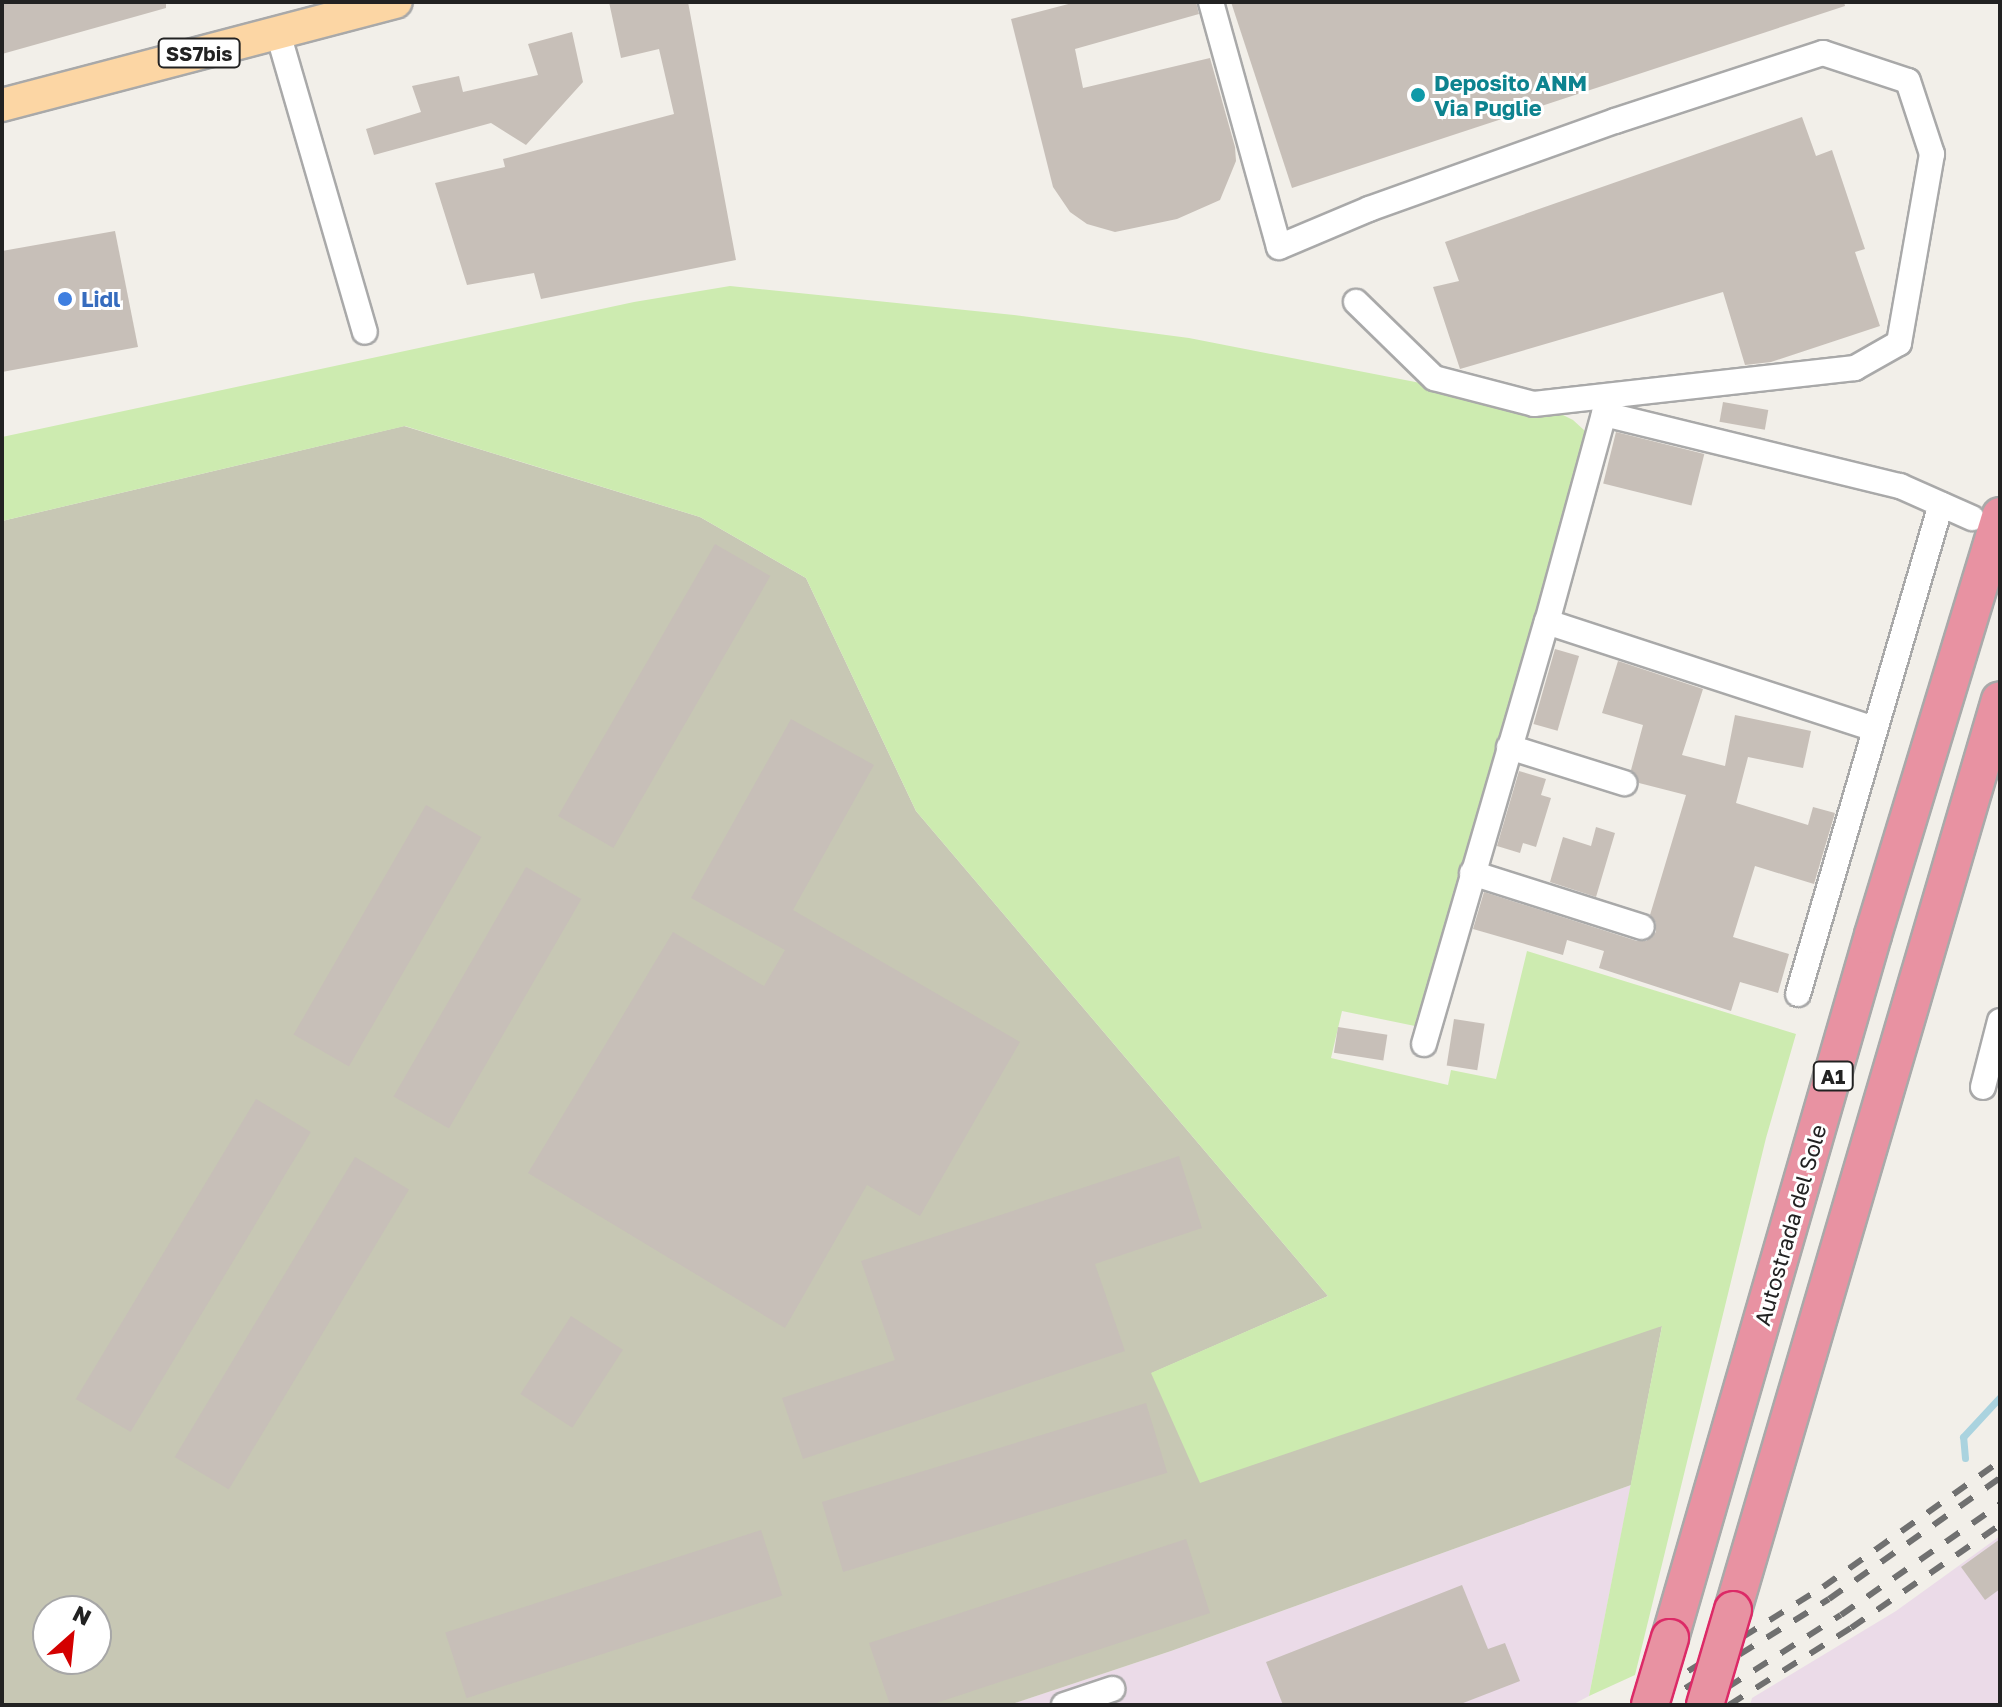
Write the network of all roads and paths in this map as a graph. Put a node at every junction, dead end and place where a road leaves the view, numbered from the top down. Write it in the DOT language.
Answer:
graph roads {
  1 [pos="396,2"];
  2 [pos="1211,2"];
  3 [pos="278,33"];
  4 [pos="2,105"];
  5 [pos="1356,302"];
  6 [pos="365,332"];
  7 [pos="1941,504"];
  8 [pos="1986,517"];
  9 [pos="1547,622"];
  10 [pos="2000,700"];
  11 [pos="1875,729"];
  12 [pos="1509,747"];
  13 [pos="1624,783"];
  14 [pos="1472,873"];
  15 [pos="1642,927"];
  16 [pos="1798,994"];
  17 [pos="2000,1021"];
  18 [pos="1424,1044"];
  19 [pos="1983,1087"];
  20 [pos="1112,1689"];
  21 [pos="1064,1705"];
  22 [pos="1650,1705"];
  23 [pos="1705,1705"];
  1 -- 3 [label="main road, SS7bis"];
  2 -- 5 [label="street"];
  3 -- 4 [label="main road, SS7bis"];
  3 -- 6 [label="street"];
  7 -- 8 [label="street"];
  7 -- 9 [label="street"];
  7 -- 11 [label="street"];
  8 -- 22 [label="highway, Autostrada del Sole / A1, bridge"];
  9 -- 11 [label="street"];
  9 -- 12 [label="street"];
  10 -- 23 [label="highway, A1, bridge"];
  11 -- 16 [label="street"];
  12 -- 13 [label="street"];
  12 -- 14 [label="street"];
  14 -- 15 [label="street"];
  14 -- 18 [label="street"];
  17 -- 19 [label="street"];
  20 -- 21 [label="street"];
}
